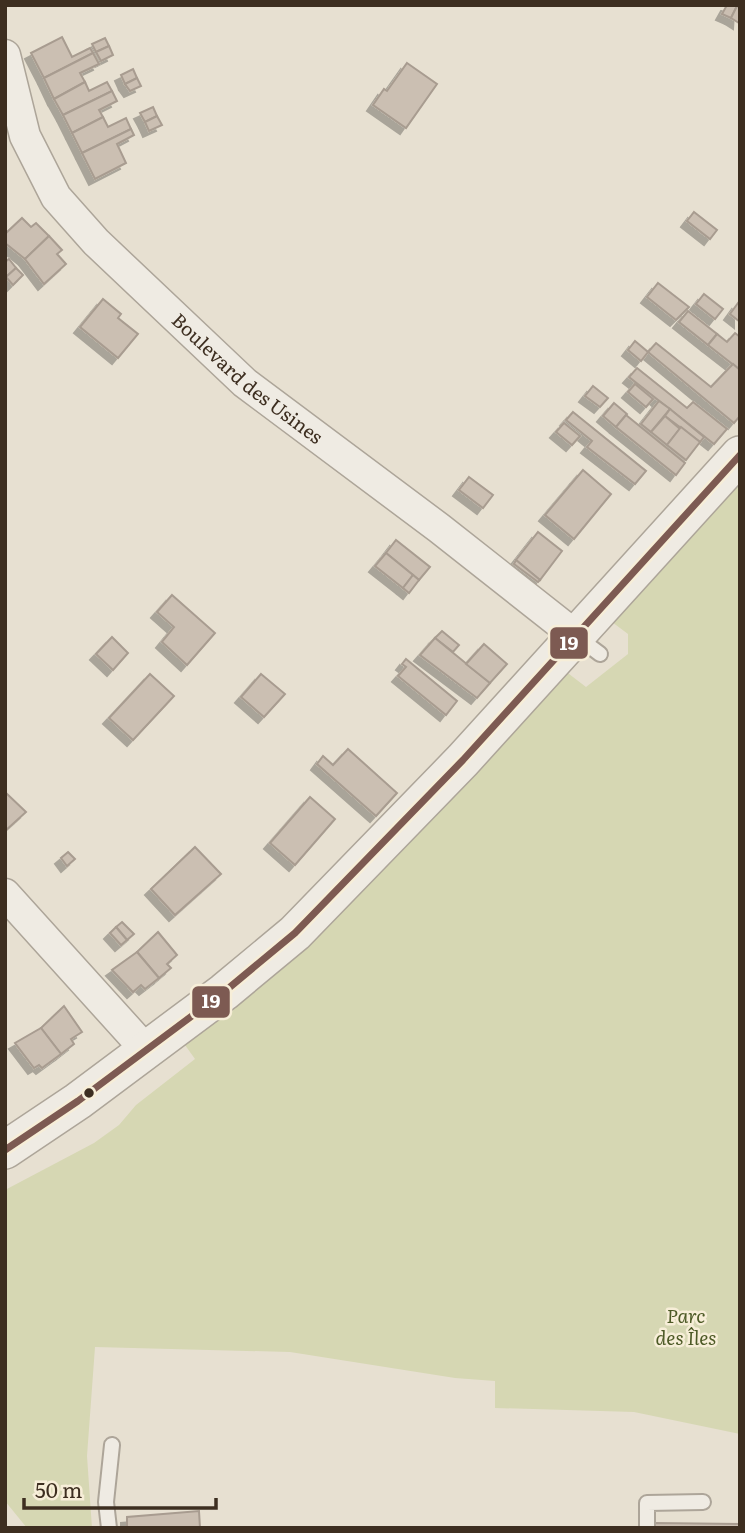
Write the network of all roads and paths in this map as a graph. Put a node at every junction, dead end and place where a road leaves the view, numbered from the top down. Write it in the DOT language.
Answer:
graph roads {
  1 [pos="5,55"];
  2 [pos="15,141"];
  3 [pos="740,455"];
  4 [pos="588,645"];
  5 [pos="5,894"];
  6 [pos="146,1050"];
  7 [pos="5,1150"];
  8 [pos="112,1445"];
  9 [pos="704,1502"];
  10 [pos="109,1528"];
  11 [pos="647,1528"];
  1 -- 2 [label="street, Boulevard des Usines"];
  2 -- 4 [label="street, Boulevard des Usines"];
  3 -- 4 [label="street"];
  4 -- 6 [label="street"];
  5 -- 6 [label="street"];
  6 -- 7 [label="street"];
  8 -- 10 [label="lane"];
  9 -- 11 [label="lane"];
}
